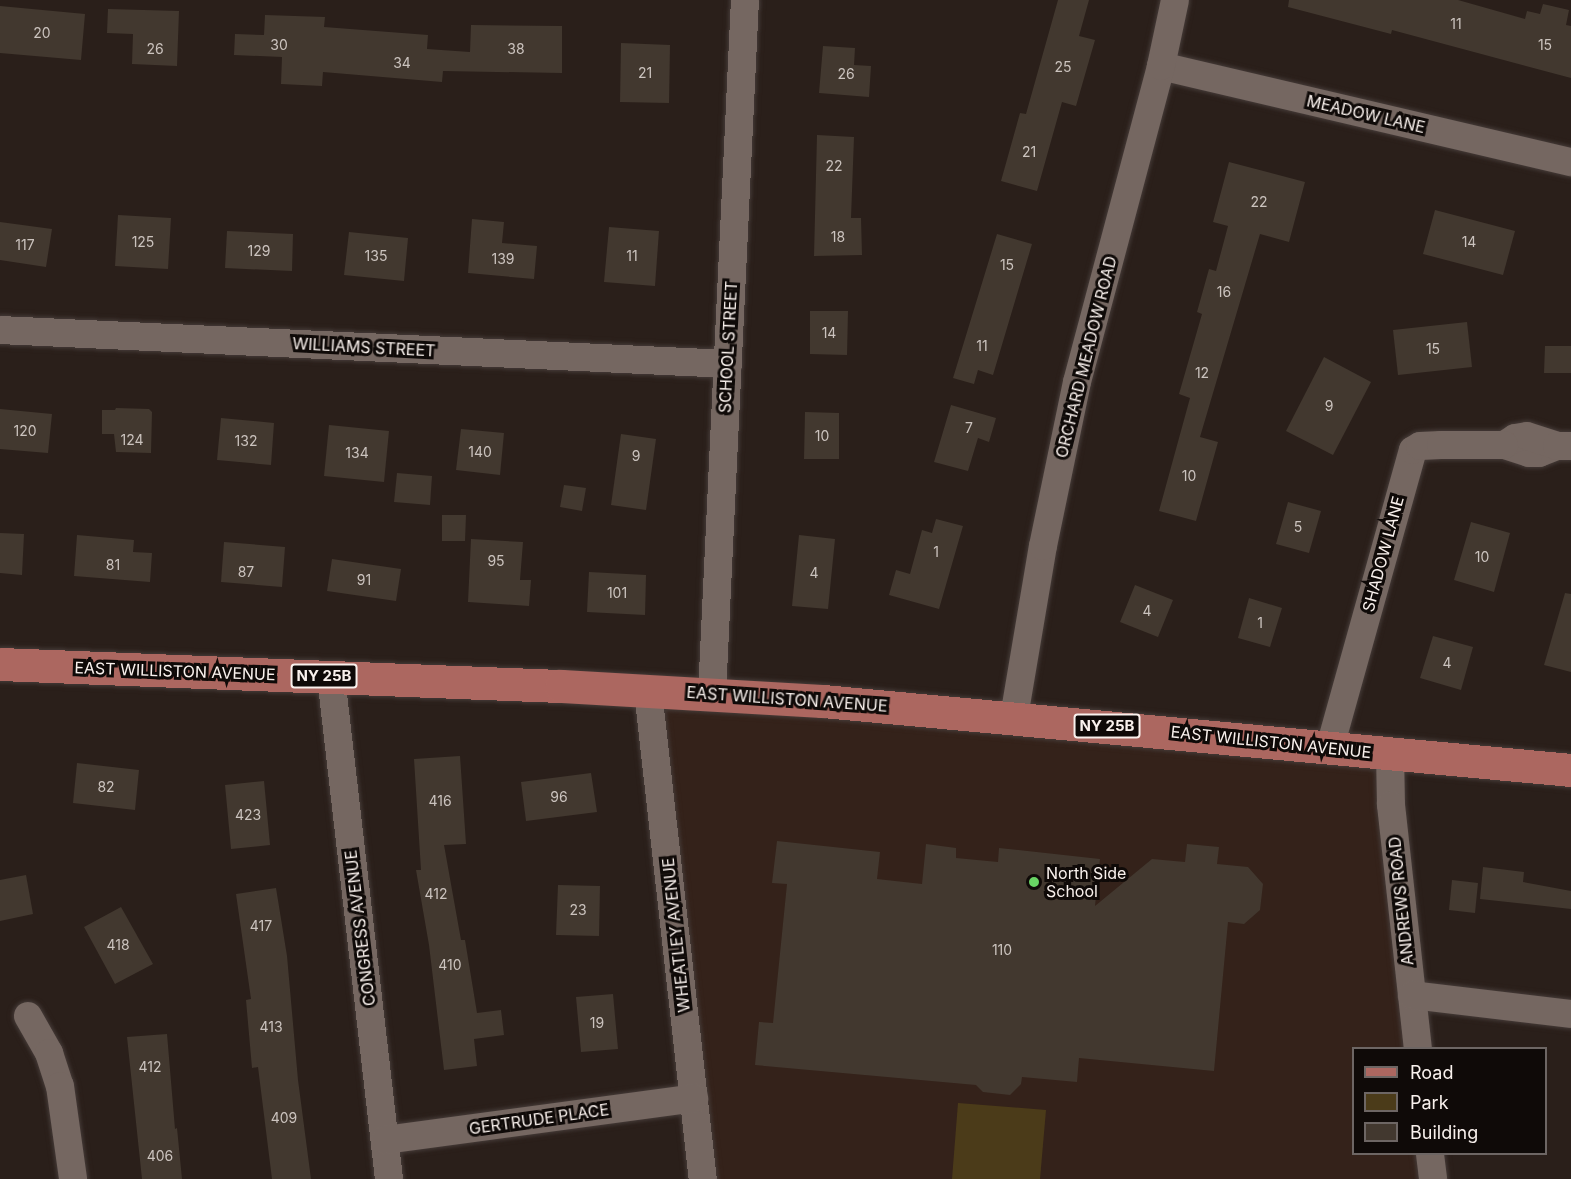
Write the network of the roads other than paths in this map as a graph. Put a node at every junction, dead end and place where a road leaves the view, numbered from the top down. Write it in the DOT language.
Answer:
graph roads {
  1 [pos="745,0"];
  2 [pos="1175,0"];
  3 [pos="1161,66"];
  4 [pos="1571,162"];
  5 [pos="0,330"];
  6 [pos="728,364"];
  7 [pos="1564,446"];
  8 [pos="0,664"];
  9 [pos="331,677"];
  10 [pos="648,691"];
  11 [pos="712,694"];
  12 [pos="1014,717"];
  13 [pos="1330,747"];
  14 [pos="1390,753"];
  15 [pos="1571,770"];
  16 [pos="1412,995"];
  17 [pos="1571,1014"];
  18 [pos="28,1016"];
  19 [pos="1418,1047"];
  20 [pos="694,1098"];
  21 [pos="385,1140"];
  22 [pos="1430,1155"];
  23 [pos="73,1179"];
  24 [pos="389,1179"];
  25 [pos="703,1179"];
  26 [pos="1433,1179"];
  1 -- 6 [label="street, SCHOOL STREET"];
  2 -- 3 [label="street, ORCHARD MEADOW ROAD"];
  3 -- 4 [label="street, MEADOW LANE"];
  3 -- 12 [label="street, ORCHARD MEADOW ROAD"];
  5 -- 6 [label="street, WILLIAMS STREET"];
  6 -- 11 [label="street, SCHOOL STREET"];
  7 -- 13 [label="street, SHADOW LANE"];
  8 -- 9 [label="main road, EAST WILLISTON AVENUE / NY 25B"];
  9 -- 10 [label="main road, EAST WILLISTON AVENUE / NY 25B"];
  9 -- 21 [label="street, CONGRESS AVENUE"];
  10 -- 11 [label="main road, EAST WILLISTON AVENUE / NY 25B"];
  10 -- 20 [label="street, WHEATLEY AVENUE"];
  11 -- 12 [label="main road, EAST WILLISTON AVENUE / NY 25B"];
  12 -- 13 [label="main road, EAST WILLISTON AVENUE / NY 25B"];
  13 -- 14 [label="main road, EAST WILLISTON AVENUE / NY 25B"];
  14 -- 15 [label="main road, EAST WILLISTON AVENUE / NY 25B"];
  14 -- 16 [label="street, ANDREWS ROAD"];
  16 -- 17 [label="street"];
  16 -- 19 [label="street, ANDREWS ROAD"];
  18 -- 23 [label="street"];
  20 -- 21 [label="street, GERTRUDE PLACE"];
  20 -- 25 [label="street, WHEATLEY AVENUE"];
  21 -- 24 [label="street, CONGRESS AVENUE"];
  22 -- 26 [label="street"];
}
